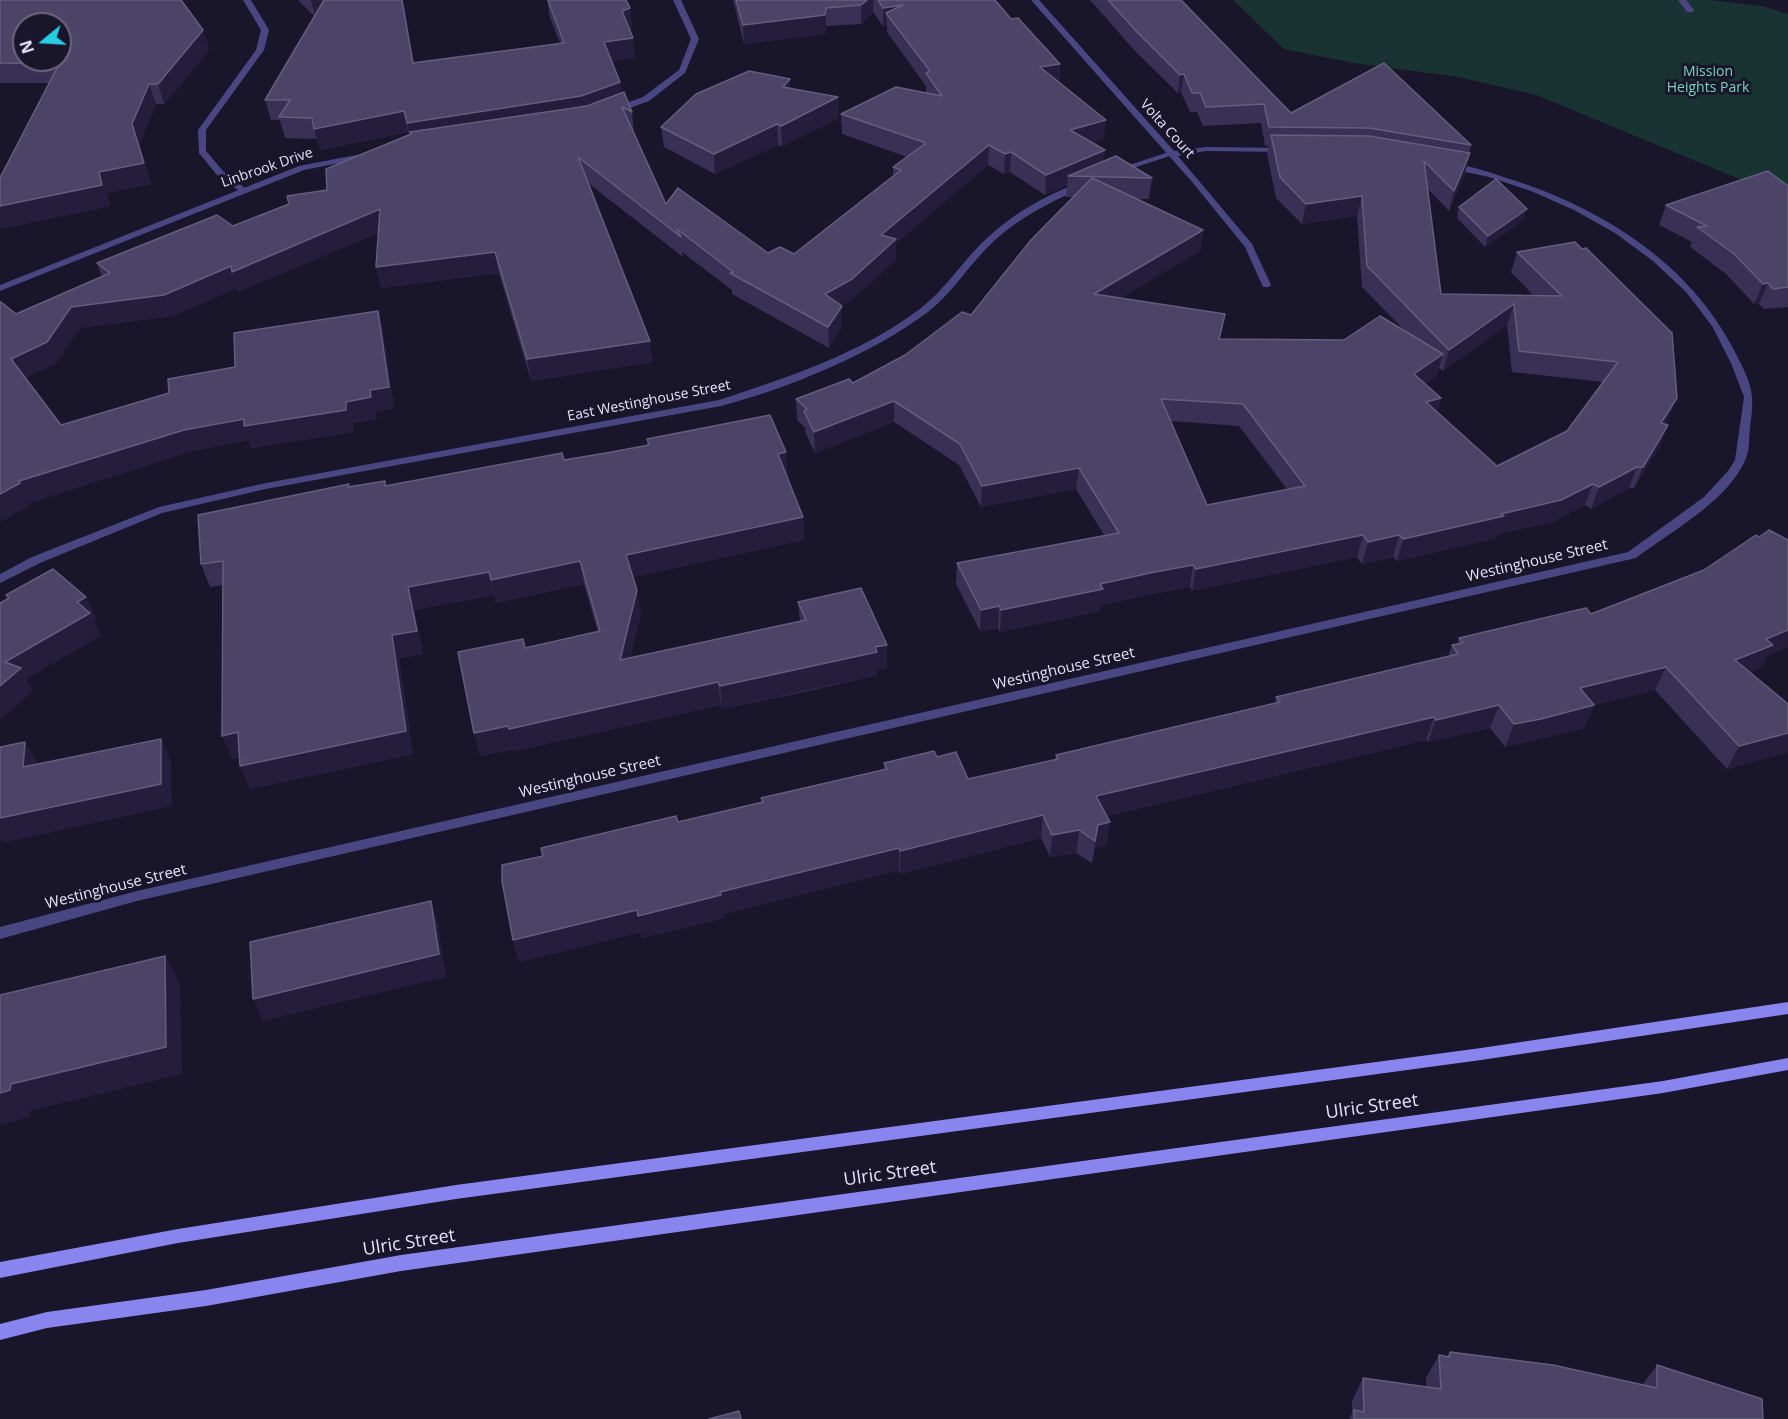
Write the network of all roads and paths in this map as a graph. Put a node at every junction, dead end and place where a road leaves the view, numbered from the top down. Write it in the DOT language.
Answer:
graph roads {
  1 [pos="247,0"];
  2 [pos="676,0"];
  3 [pos="1035,0"];
  4 [pos="1682,0"];
  5 [pos="1690,10"];
  6 [pos="606,114"];
  7 [pos="1297,150"];
  8 [pos="378,153"];
  9 [pos="1172,154"];
  10 [pos="1445,165"];
  11 [pos="1112,173"];
  12 [pos="1091,182"];
  13 [pos="242,190"];
  14 [pos="1266,285"];
  15 [pos="0,288"];
  16 [pos="0,579"];
  17 [pos="0,933"];
  18 [pos="1788,1008"];
  19 [pos="1788,1064"];
  20 [pos="0,1270"];
  21 [pos="0,1332"];
  1 -- 13 [label="street"];
  2 -- 6 [label="street"];
  3 -- 9 [label="street, Volta Court"];
  4 -- 5 [label="street"];
  7 -- 9 [label="street"];
  8 -- 13 [label="street, Linbrook Drive"];
  9 -- 11 [label="street"];
  9 -- 14 [label="street, Volta Court"];
  10 -- 17 [label="street, Westinghouse Street"];
  12 -- 16 [label="street, East Westinghouse Street"];
  13 -- 15 [label="street, Linbrook Drive"];
  18 -- 20 [label="main road"];
  19 -- 21 [label="main road, Ulric Street"];
}
